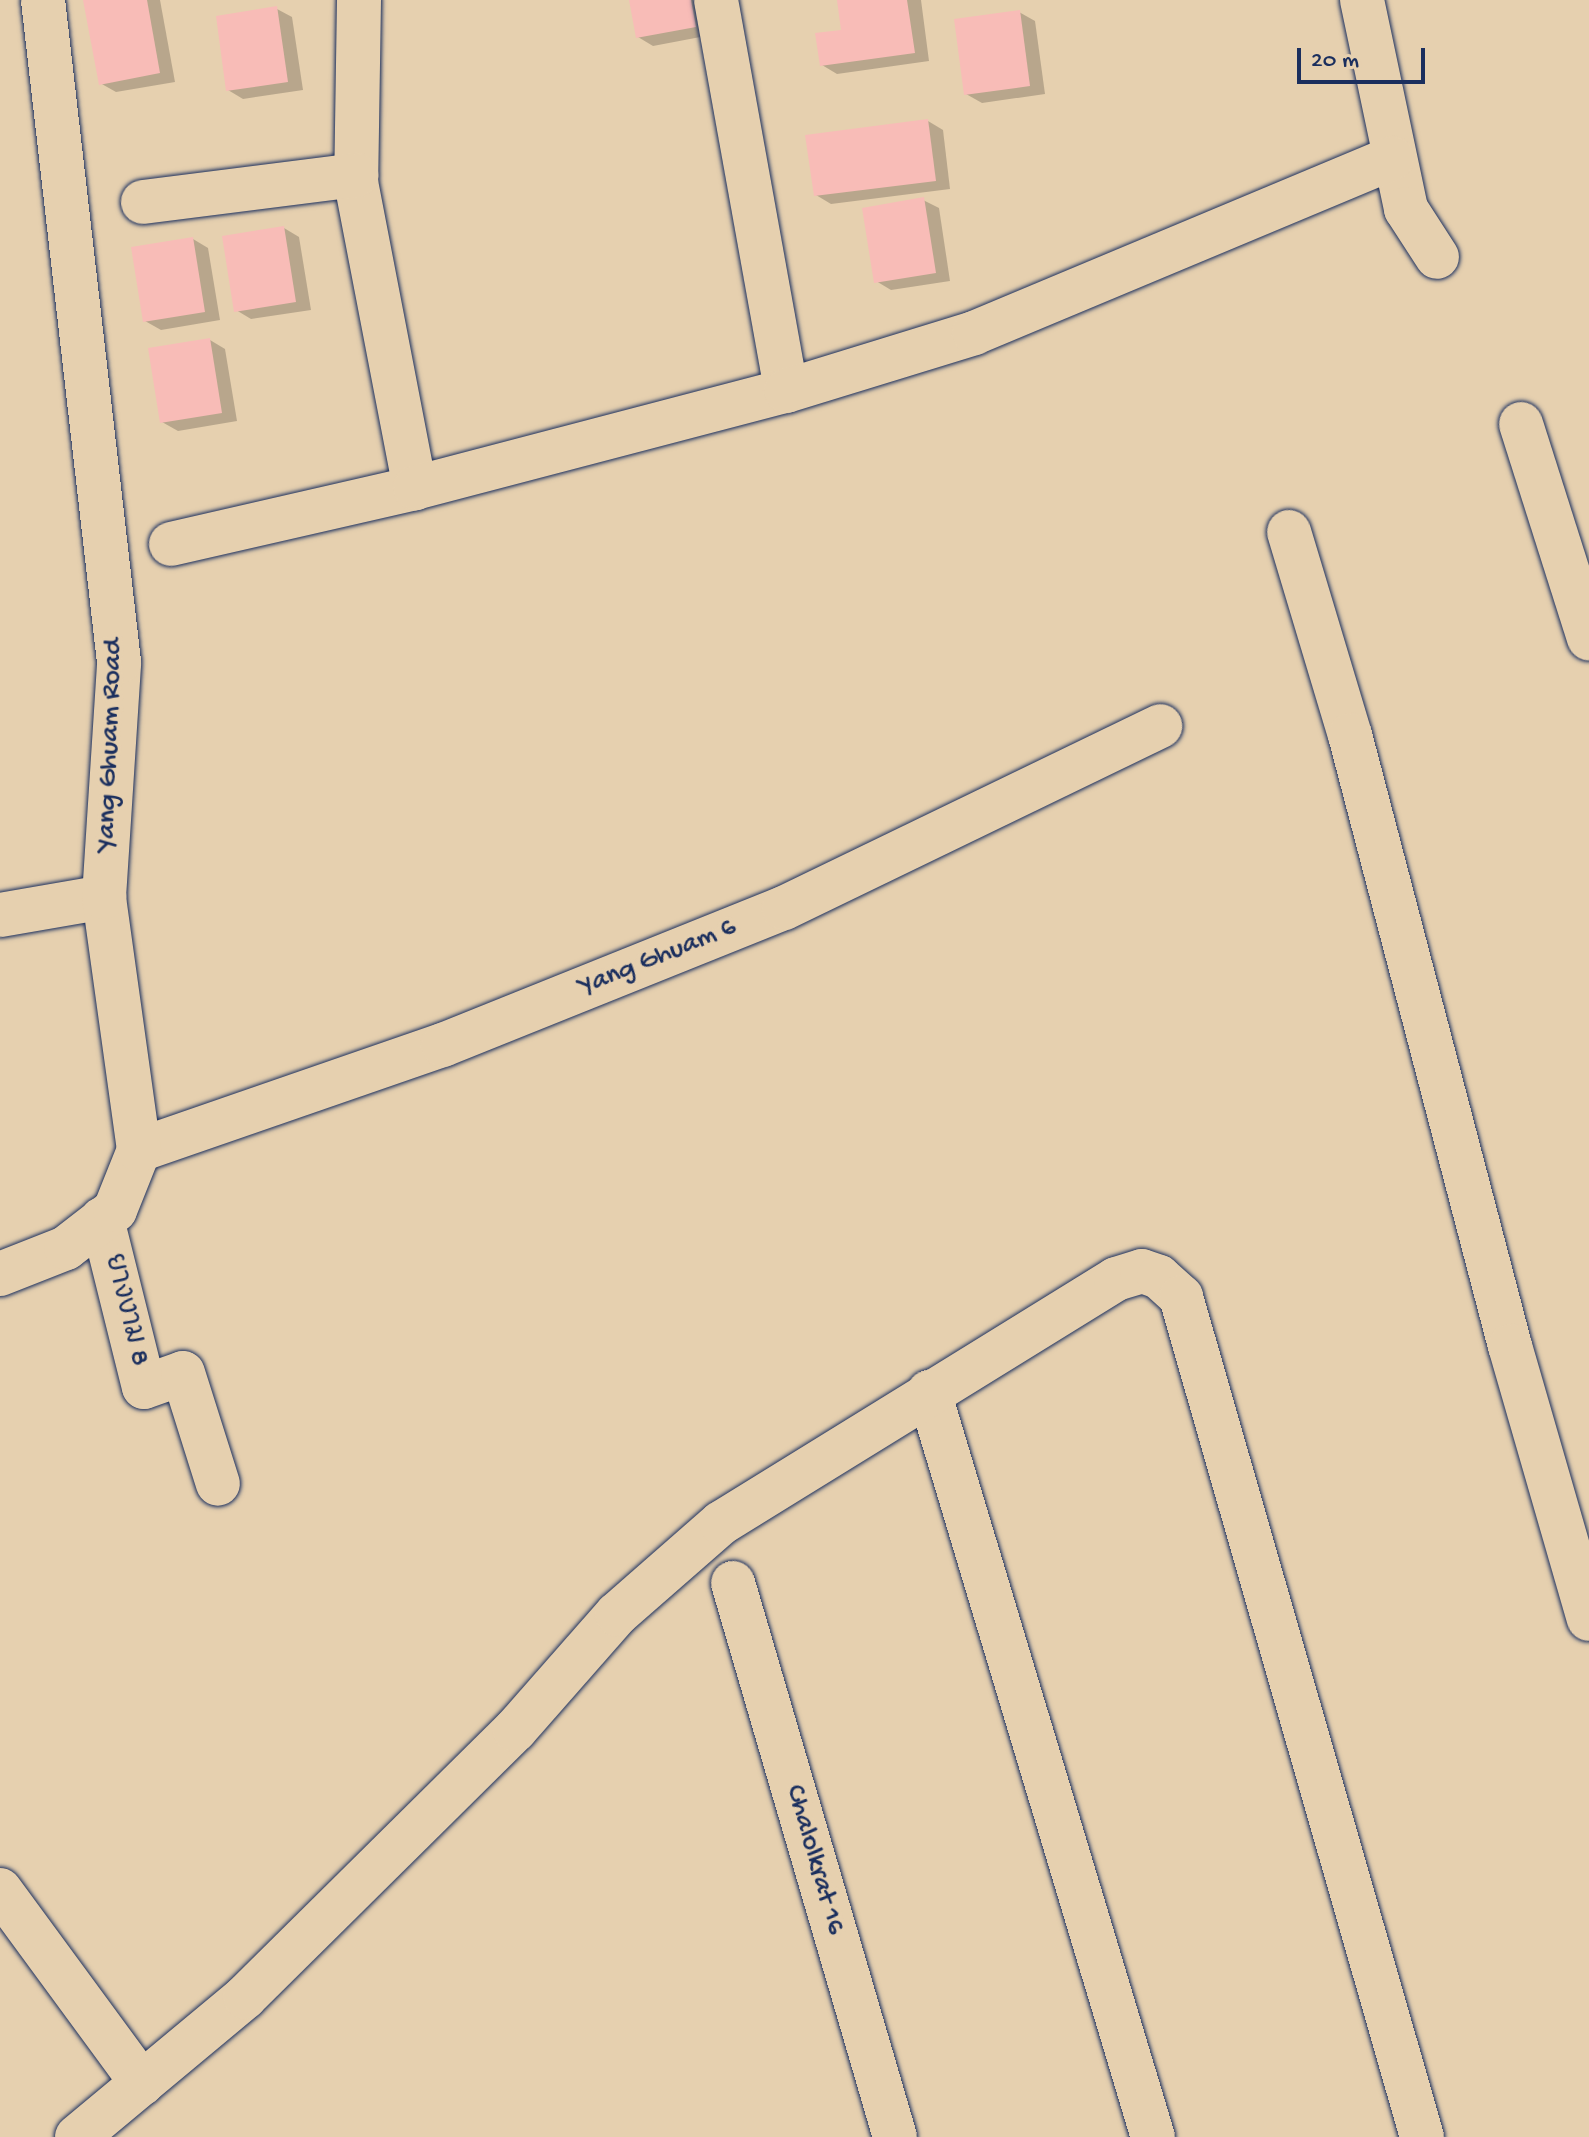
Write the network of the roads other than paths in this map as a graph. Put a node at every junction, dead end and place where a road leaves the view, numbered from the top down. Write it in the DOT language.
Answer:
graph roads {
  1 [pos="43,0"];
  2 [pos="359,0"];
  3 [pos="716,0"];
  4 [pos="1362,0"];
  5 [pos="1392,158"];
  6 [pos="356,175"];
  7 [pos="143,202"];
  8 [pos="1437,257"];
  9 [pos="786,391"];
  10 [pos="1521,424"];
  11 [pos="415,488"];
  12 [pos="1289,532"];
  13 [pos="171,544"];
  14 [pos="1589,638"];
  15 [pos="1160,726"];
  16 [pos="104,897"];
  17 [pos="0,915"];
  18 [pos="139,1150"];
  19 [pos="102,1219"];
  20 [pos="0,1274"];
  21 [pos="929,1392"];
  22 [pos="218,1484"];
  23 [pos="733,1583"];
  24 [pos="1589,1619"];
  25 [pos="0,1890"];
  26 [pos="142,2083"];
  27 [pos="77,2137"];
  28 [pos="895,2137"];
  29 [pos="1153,2137"];
  30 [pos="1422,2137"];
  1 -- 16 [label="street, Yang Ghuam Road"];
  2 -- 6 [label="street"];
  3 -- 9 [label="street"];
  4 -- 5 [label="street"];
  5 -- 8 [label="street"];
  5 -- 9 [label="street"];
  6 -- 7 [label="street"];
  6 -- 11 [label="street"];
  9 -- 11 [label="street"];
  10 -- 14 [label="street"];
  11 -- 13 [label="street"];
  12 -- 24 [label="street"];
  15 -- 18 [label="street, Yang Ghuam 6"];
  16 -- 17 [label="street"];
  16 -- 18 [label="street, Yang Ghuam Road"];
  18 -- 19 [label="street, Yang Ghuam Road"];
  19 -- 20 [label="street, Yang Ghuam Road"];
  19 -- 22 [label="street, ยางงาม 8"];
  21 -- 26 [label="street"];
  21 -- 29 [label="street"];
  21 -- 30 [label="street"];
  23 -- 28 [label="street, Chalolkrat 16"];
  25 -- 26 [label="street"];
  26 -- 27 [label="street"];
}
